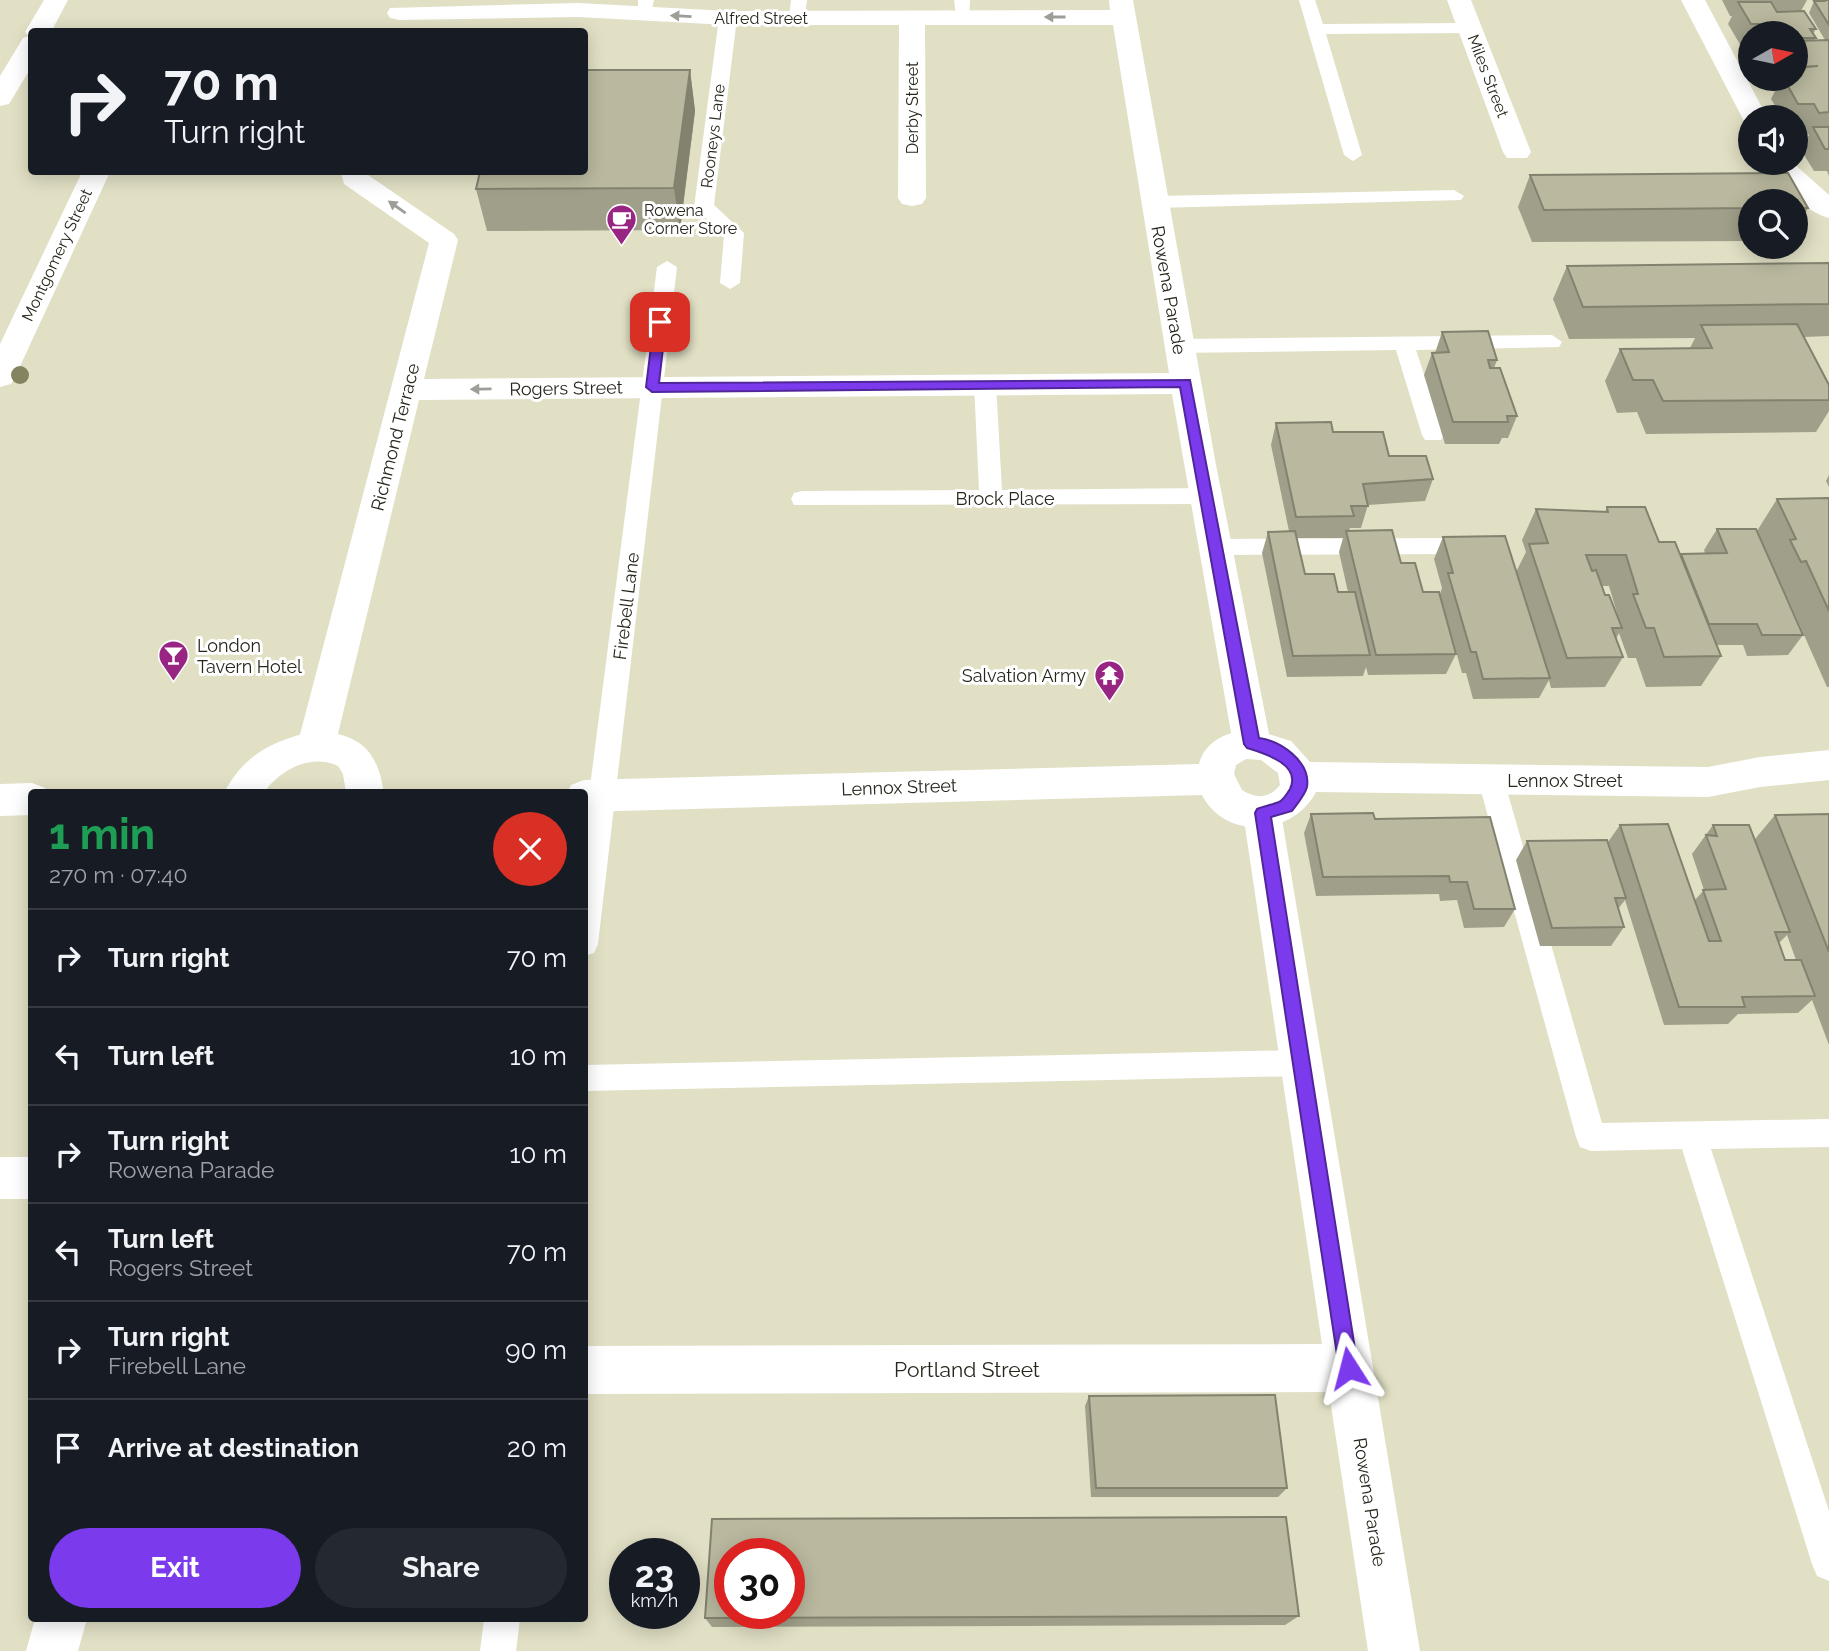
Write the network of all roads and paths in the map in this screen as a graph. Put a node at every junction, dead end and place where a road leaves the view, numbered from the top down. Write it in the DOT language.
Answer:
graph roads {
  1 [pos="56,0"];
  2 [pos="1307,0"];
  3 [pos="1460,0"];
  4 [pos="1693,0"];
  5 [pos="645,7"];
  6 [pos="798,9"];
  7 [pos="963,9"];
  8 [pos="1122,9"];
  9 [pos="728,18"];
  10 [pos="912,18"];
  11 [pos="392,19"];
  12 [pos="40,28"];
  13 [pos="1469,28"];
  14 [pos="1315,29"];
  15 [pos="24,40"];
  16 [pos="0,98"];
  17 [pos="1748,105"];
  18 [pos="1517,152"];
  19 [pos="1353,155"];
  20 [pos="94,175"];
  21 [pos="354,175"];
  22 [pos="1789,175"];
  23 [pos="1454,197"];
  24 [pos="912,198"];
  25 [pos="1154,202"];
  26 [pos="1829,209"];
  27 [pos="667,267"];
  28 [pos="730,282"];
  29 [pos="9,340"];
  30 [pos="1552,342"];
  31 [pos="1404,344"];
  32 [pos="1179,346"];
  33 [pos="0,377"];
  34 [pos="1186,383"];
  35 [pos="985,384"];
  36 [pos="652,387"];
  37 [pos="407,390"];
  38 [pos="1433,435"];
  39 [pos="1208,496"];
  40 [pos="990,498"];
  41 [pos="802,499"];
  42 [pos="1457,546"];
  43 [pos="1217,548"];
  44 [pos="1252,744"];
  45 [pos="316,746"];
  46 [pos="1829,765"];
  47 [pos="1299,777"];
  48 [pos="1214,779"];
  49 [pos="1491,780"];
  50 [pos="246,789"];
  51 [pos="364,789"];
  52 [pos="594,796"];
  53 [pos="28,799"];
  54 [pos="0,800"];
  55 [pos="1262,813"];
  56 [pos="588,885"];
  57 [pos="1301,1063"];
  58 [pos="588,1078"];
  59 [pos="1829,1133"];
  60 [pos="1692,1135"];
  61 [pos="0,1178"];
  62 [pos="28,1178"];
  63 [pos="1349,1368"];
  64 [pos="588,1370"];
  65 [pos="1829,1564"];
  66 [pos="60,1622"];
  67 [pos="502,1622"];
  68 [pos="52,1651"];
  69 [pos="498,1651"];
  70 [pos="1394,1651"];
  1 -- 12 [label="street"];
  2 -- 14 [label="lane"];
  3 -- 13 [label="street, Miles Street"];
  4 -- 17 [label="street"];
  9 -- 5 [label="street, Alfred Street, one-way"];
  5 -- 11 [label="street, Alfred Street"];
  6 -- 9 [label="street, Alfred Street"];
  6 -- 10 [label="street, Alfred Street"];
  8 -- 7 [label="street, Alfred Street, one-way"];
  7 -- 10 [label="street, Alfred Street"];
  8 -- 25 [label="street, Rowena Parade"];
  9 -- 28 [label="lane, Rooneys Lane"];
  10 -- 24 [label="street, Derby Street"];
  13 -- 14 [label="lane"];
  13 -- 18 [label="street, Miles Street"];
  14 -- 19 [label="lane"];
  15 -- 16 [label="street"];
  20 -- 29 [label="street, Montgomery Street"];
  37 -- 21 [label="street, Richmond Terrace, one-way"];
  22 -- 26 [label="street"];
  23 -- 25 [label="lane"];
  25 -- 32 [label="street, Rowena Parade"];
  27 -- 36 [label="lane, Firebell Lane"];
  29 -- 33 [label="street, Montgomery Street"];
  30 -- 31 [label="lane"];
  31 -- 32 [label="lane"];
  31 -- 38 [label="lane"];
  32 -- 34 [label="street, Rowena Parade"];
  34 -- 35 [label="street, Rogers Street"];
  34 -- 39 [label="street, Rowena Parade"];
  35 -- 36 [label="street, Rogers Street"];
  35 -- 40 [label="lane"];
  36 -- 37 [label="street, Rogers Street, one-way"];
  36 -- 52 [label="lane, Firebell Lane"];
  37 -- 45 [label="street, Richmond Terrace"];
  39 -- 40 [label="lane, Brock Place"];
  39 -- 43 [label="street, Rowena Parade"];
  40 -- 41 [label="lane, Brock Place"];
  42 -- 43 [label="lane"];
  43 -- 44 [label="street, Rowena Parade"];
  44 -- 47 [label="street"];
  44 -- 48 [label="street"];
  45 -- 50 [label="street"];
  45 -- 51 [label="street"];
  46 -- 49 [label="street, Lennox Street"];
  47 -- 49 [label="street, Lennox Street"];
  47 -- 55 [label="street"];
  48 -- 52 [label="street, Lennox Street"];
  48 -- 55 [label="street"];
  49 -- 60 [label="lane"];
  52 -- 56 [label="lane, Firebell Lane"];
  53 -- 54 [label="street"];
  55 -- 57 [label="street, Rowena Parade"];
  57 -- 58 [label="lane"];
  57 -- 63 [label="street, Rowena Parade"];
  59 -- 60 [label="lane"];
  60 -- 65 [label="lane"];
  61 -- 62 [label="street"];
  63 -- 64 [label="street, Portland Street"];
  63 -- 70 [label="street, Rowena Parade"];
  66 -- 68 [label="street"];
  67 -- 69 [label="lane"];
}
